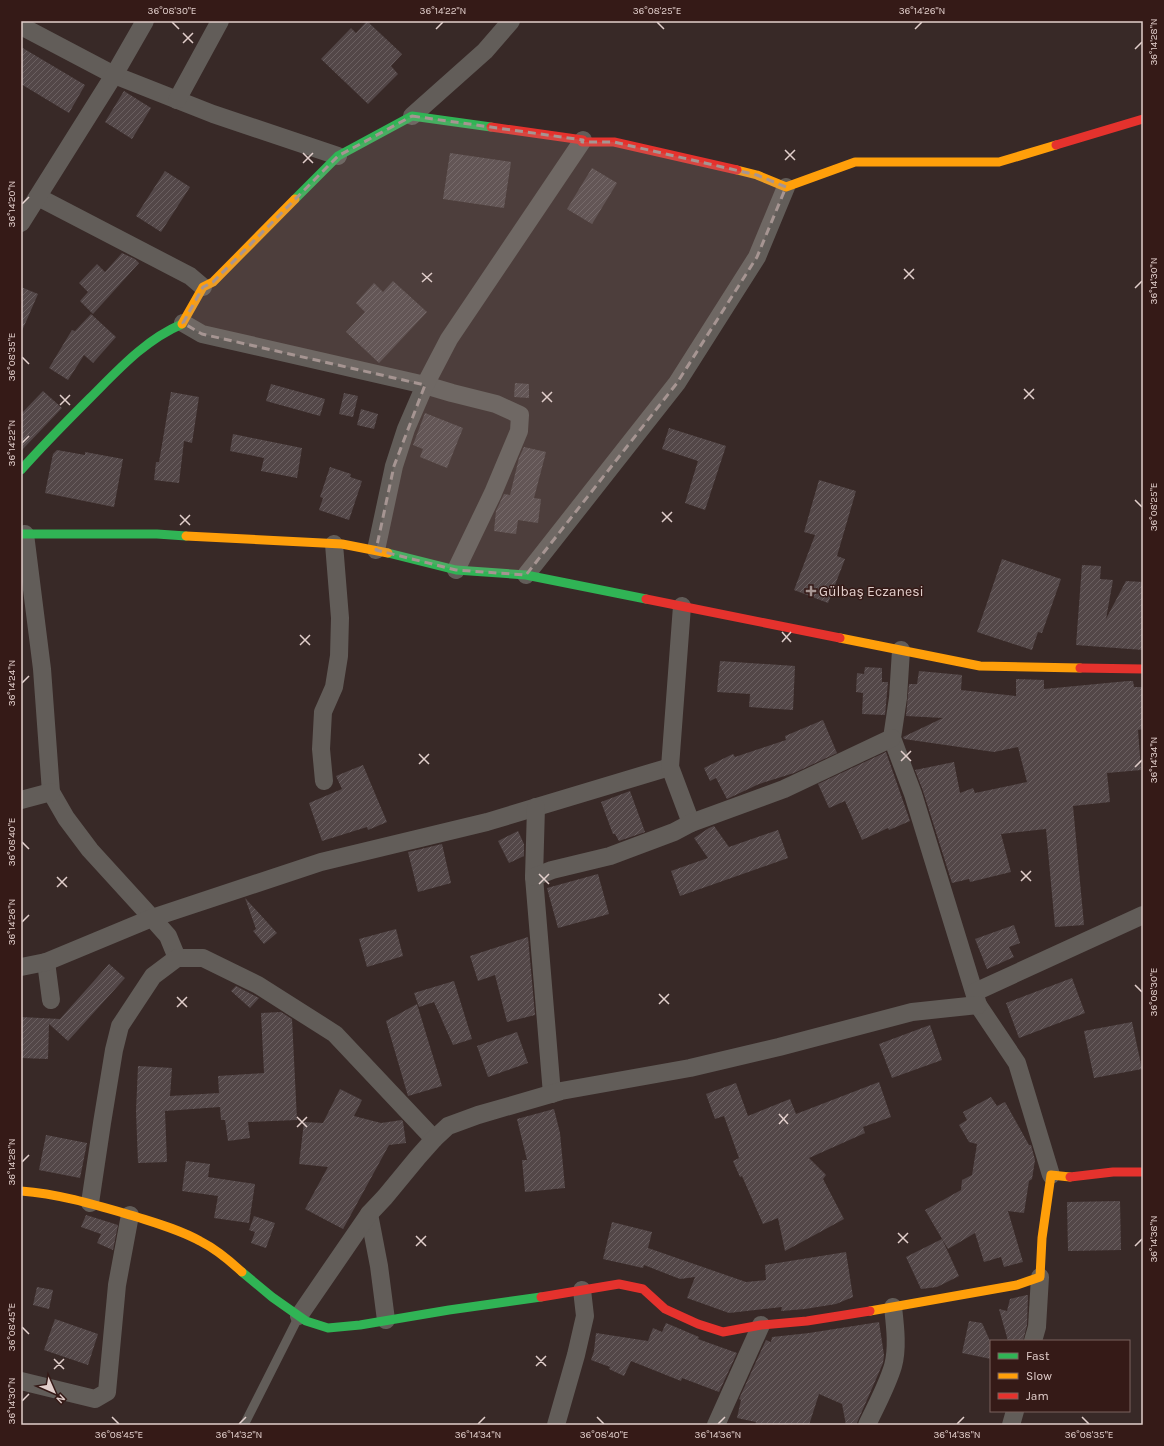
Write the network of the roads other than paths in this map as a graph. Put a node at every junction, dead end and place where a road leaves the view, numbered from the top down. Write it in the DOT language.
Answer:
graph roads {
  1 [pos="145,21"];
  2 [pos="220,21"];
  3 [pos="511,21"];
  4 [pos="21,26"];
  5 [pos="114,76"];
  6 [pos="177,100"];
  7 [pos="412,116"];
  8 [pos="1143,119"];
  9 [pos="583,140"];
  10 [pos="338,156"];
  11 [pos="786,187"];
  12 [pos="38,197"];
  13 [pos="21,223"];
  14 [pos="203,287"];
  15 [pos="183,324"];
  16 [pos="425,385"];
  17 [pos="21,470"];
  18 [pos="23,534"];
  19 [pos="334,544"];
  20 [pos="376,550"];
  21 [pos="456,570"];
  22 [pos="526,575"];
  23 [pos="26,576"];
  24 [pos="682,606"];
  25 [pos="901,650"];
  26 [pos="1143,669"];
  27 [pos="892,738"];
  28 [pos="670,767"];
  29 [pos="324,781"];
  30 [pos="51,792"];
  31 [pos="21,800"];
  32 [pos="536,807"];
  33 [pos="691,823"];
  34 [pos="534,878"];
  35 [pos="1143,914"];
  36 [pos="152,918"];
  37 [pos="177,958"];
  38 [pos="46,962"];
  39 [pos="21,967"];
  40 [pos="976,999"];
  41 [pos="51,1000"];
  42 [pos="552,1094"];
  43 [pos="434,1139"];
  44 [pos="1143,1172"];
  45 [pos="1051,1175"];
  46 [pos="21,1190"];
  47 [pos="90,1203"];
  48 [pos="369,1214"];
  49 [pos="130,1215"];
  50 [pos="1040,1277"];
  51 [pos="582,1290"];
  52 [pos="893,1307"];
  53 [pos="299,1316"];
  54 [pos="386,1320"];
  55 [pos="761,1326"];
  56 [pos="1033,1340"];
  57 [pos="21,1381"];
  58 [pos="1015,1412"];
  59 [pos="244,1425"];
  60 [pos="556,1425"];
  61 [pos="716,1425"];
  62 [pos="867,1425"];
  63 [pos="1011,1425"];
  1 -- 5 [label="street"];
  2 -- 6 [label="street"];
  3 -- 7 [label="street"];
  4 -- 5 [label="street"];
  5 -- 6 [label="street"];
  5 -- 12 [label="street"];
  6 -- 10 [label="street"];
  7 -- 9 [label="street"];
  7 -- 10 [label="street"];
  8 -- 11 [label="street"];
  9 -- 11 [label="street"];
  9 -- 16 [label="street"];
  10 -- 14 [label="street"];
  11 -- 22 [label="street"];
  12 -- 13 [label="street"];
  12 -- 14 [label="street"];
  14 -- 15 [label="street"];
  15 -- 16 [label="street"];
  15 -- 17 [label="street"];
  16 -- 20 [label="street"];
  16 -- 21 [label="street"];
  18 -- 19 [label="street"];
  18 -- 23 [label="street"];
  19 -- 20 [label="street"];
  19 -- 29 [label="street"];
  20 -- 21 [label="street"];
  21 -- 22 [label="street"];
  22 -- 24 [label="street"];
  23 -- 30 [label="street"];
  24 -- 25 [label="street"];
  24 -- 28 [label="street"];
  25 -- 26 [label="street"];
  25 -- 27 [label="street"];
  27 -- 33 [label="street"];
  27 -- 40 [label="street"];
  28 -- 32 [label="street"];
  28 -- 33 [label="street"];
  30 -- 31 [label="street"];
  30 -- 36 [label="street"];
  32 -- 34 [label="street"];
  32 -- 36 [label="street"];
  33 -- 34 [label="street"];
  34 -- 42 [label="street"];
  35 -- 40 [label="street"];
  36 -- 37 [label="street"];
  36 -- 38 [label="street"];
  37 -- 43 [label="street"];
  37 -- 47 [label="street"];
  38 -- 39 [label="street"];
  38 -- 41 [label="street"];
  40 -- 42 [label="street"];
  40 -- 45 [label="street"];
  42 -- 43 [label="street"];
  43 -- 48 [label="street"];
  44 -- 45 [label="street"];
  45 -- 50 [label="street"];
  46 -- 47 [label="street"];
  47 -- 49 [label="street"];
  48 -- 53 [label="street"];
  48 -- 54 [label="street"];
  49 -- 53 [label="street"];
  49 -- 57 [label="street"];
  50 -- 52 [label="street"];
  50 -- 56 [label="street"];
  51 -- 54 [label="street"];
  51 -- 55 [label="street"];
  51 -- 60 [label="street"];
  52 -- 55 [label="street"];
  52 -- 62 [label="street"];
  53 -- 54 [label="street"];
  53 -- 59 [label="lane"];
  55 -- 61 [label="street"];
  58 -- 63 [label="street"];
}
